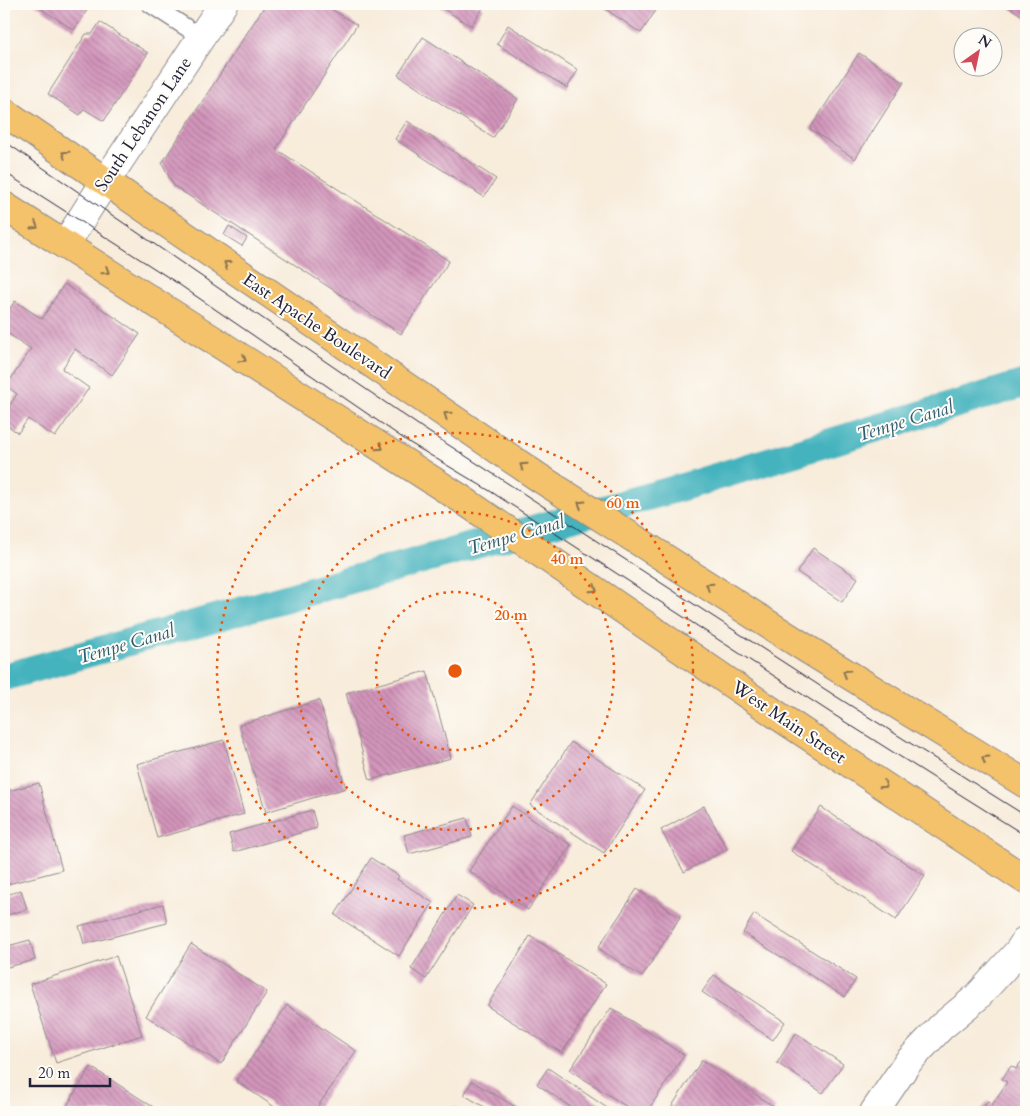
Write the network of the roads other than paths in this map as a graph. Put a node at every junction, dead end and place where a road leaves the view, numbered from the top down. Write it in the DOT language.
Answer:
graph roads {
  1 [pos="150,4"];
  2 [pos="223,4"];
  3 [pos="201,37"];
  4 [pos="4,112"];
  5 [pos="106,181"];
  6 [pos="4,206"];
  7 [pos="65,245"];
  8 [pos="1026,784"];
  9 [pos="1026,880"];
  10 [pos="1026,940"];
  11 [pos="874,1112"];
  1 -- 3 [label="lane"];
  2 -- 3 [label="street, South Lebanon Lane"];
  3 -- 5 [label="street, South Lebanon Lane"];
  5 -- 4 [label="main road, East Apache Boulevard, one-way"];
  5 -- 7 [label="street, South Lebanon Lane"];
  8 -- 5 [label="main road, East Apache Boulevard, one-way"];
  6 -- 7 [label="main road, one-way"];
  7 -- 9 [label="main road, West Main Street, one-way"];
  10 -- 11 [label="street"];
}
